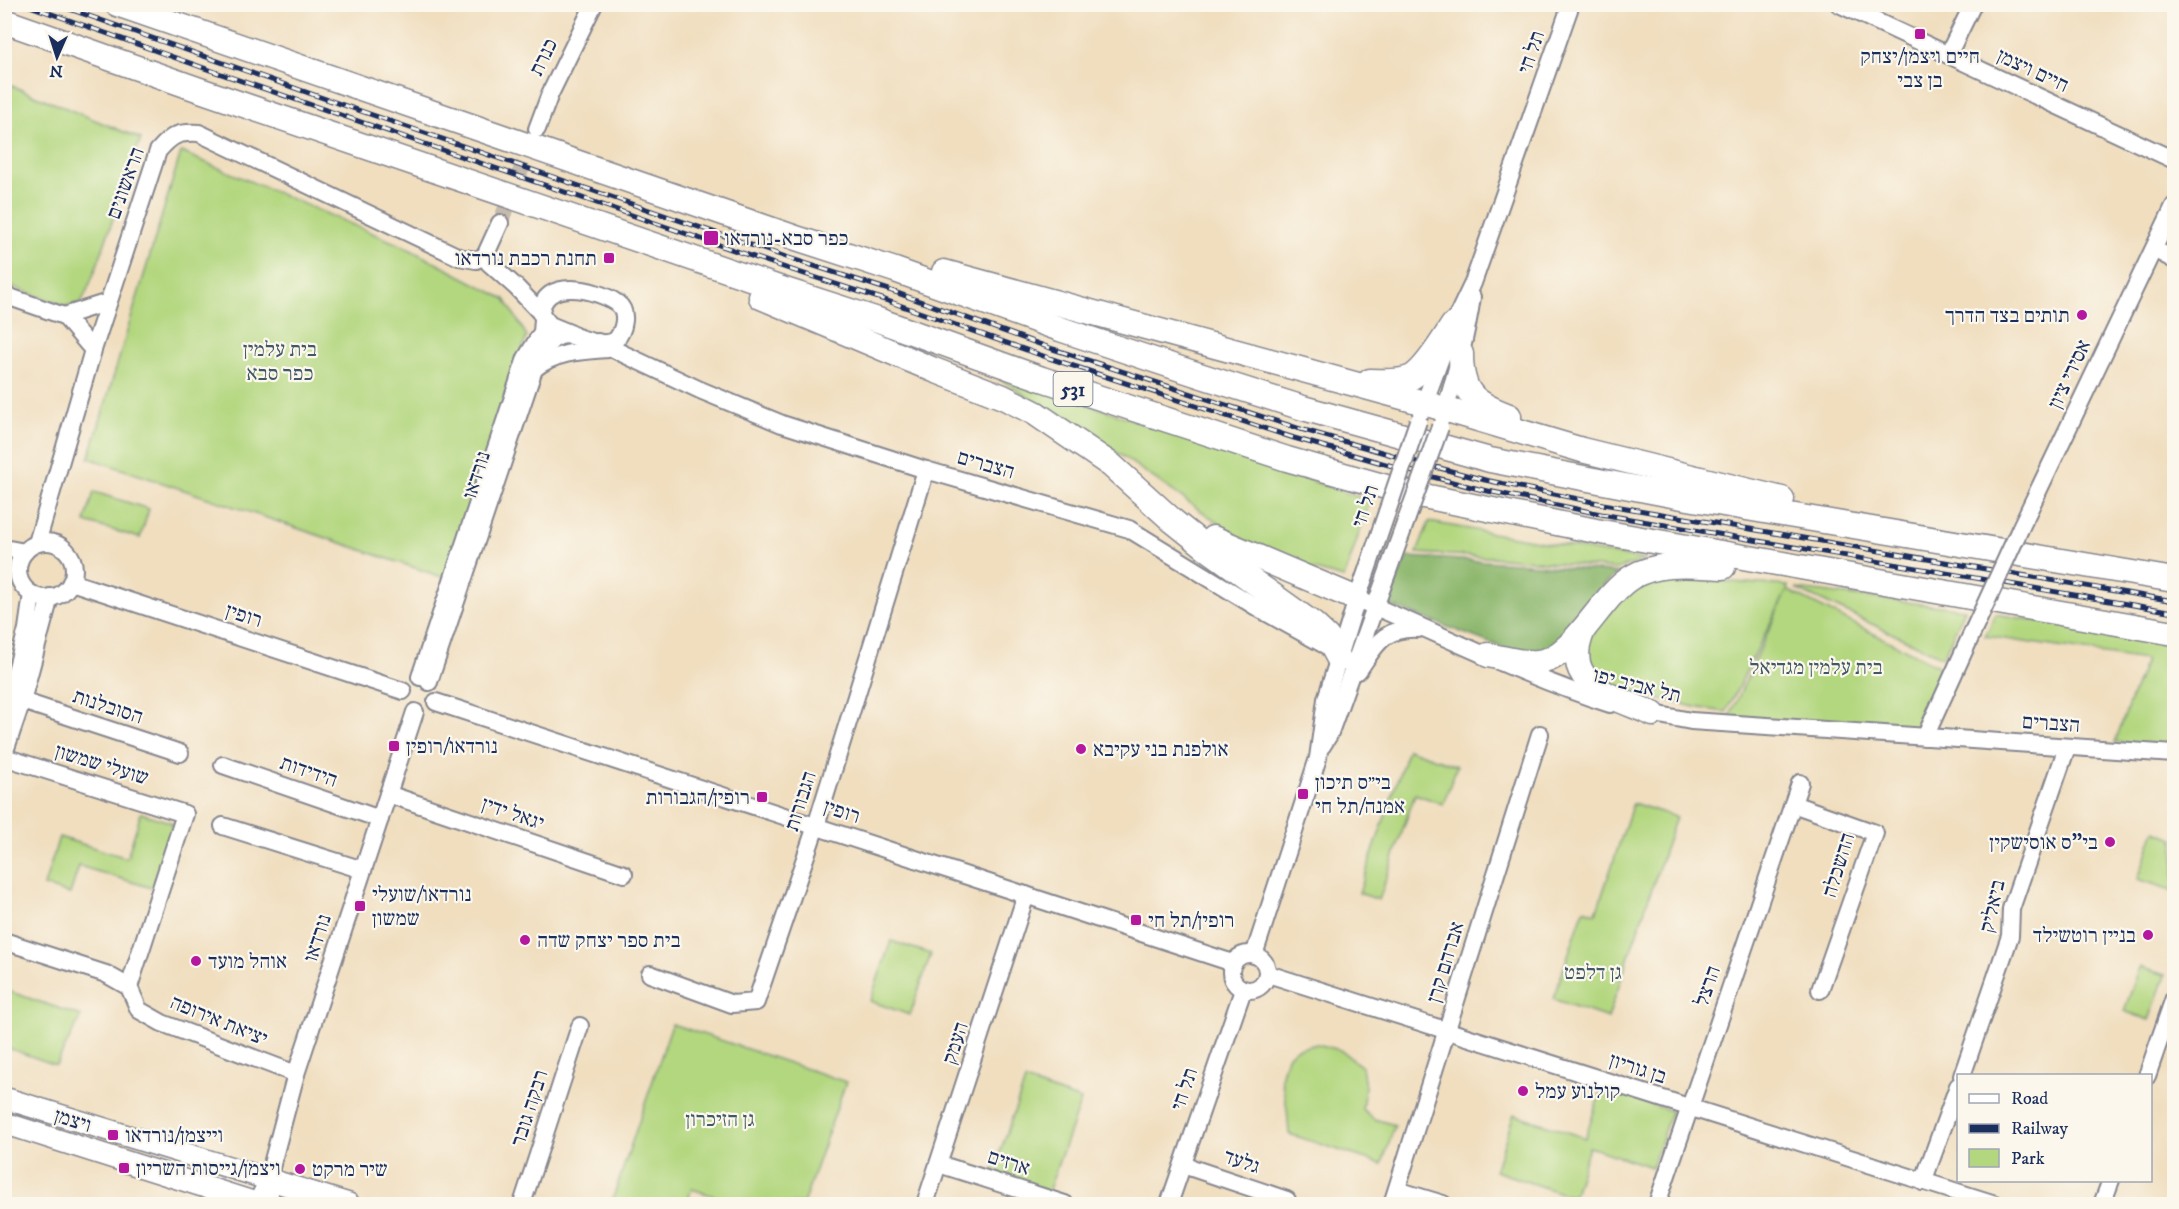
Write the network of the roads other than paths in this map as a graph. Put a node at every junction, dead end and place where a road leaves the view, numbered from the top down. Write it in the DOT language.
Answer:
graph roads {
  1 [pos="117,4"];
  2 [pos="148,4"];
  3 [pos="594,4"];
  4 [pos="1571,4"];
  5 [pos="1839,4"];
  6 [pos="1973,4"];
  7 [pos="4,21"];
  8 [pos="4,27"];
  9 [pos="1948,55"];
  10 [pos="294,66"];
  11 [pos="197,89"];
  12 [pos="537,129"];
  13 [pos="2175,160"];
  14 [pos="647,187"];
  15 [pos="2175,206"];
  16 [pos="583,221"];
  17 [pos="500,223"];
  18 [pos="2154,249"];
  19 [pos="485,256"];
  20 [pos="2175,260"];
  21 [pos="1473,283"];
  22 [pos="516,287"];
  23 [pos="4,295"];
  24 [pos="550,296"];
  25 [pos="108,303"];
  26 [pos="64,316"];
  27 [pos="542,316"];
  28 [pos="1453,325"];
  29 [pos="572,334"];
  30 [pos="605,345"];
  31 [pos="93,350"];
  32 [pos="1461,354"];
  33 [pos="533,370"];
  34 [pos="1337,380"];
  35 [pos="1432,415"];
  36 [pos="1111,465"];
  37 [pos="926,470"];
  38 [pos="1679,475"];
  39 [pos="4,548"];
  40 [pos="31,548"];
  41 [pos="2024,555"];
  42 [pos="2175,580"];
  43 [pos="71,582"];
  44 [pos="32,594"];
  45 [pos="1962,596"];
  46 [pos="50,597"];
  47 [pos="1365,602"];
  48 [pos="1586,624"];
  49 [pos="1425,629"];
  50 [pos="2175,633"];
  51 [pos="1488,655"];
  52 [pos="1337,664"];
  53 [pos="424,680"];
  54 [pos="1347,686"];
  55 [pos="403,691"];
  56 [pos="22,701"];
  57 [pos="435,702"];
  58 [pos="415,712"];
  59 [pos="1653,714"];
  60 [pos="4,717"];
  61 [pos="1540,734"];
  62 [pos="1925,737"];
  63 [pos="2067,747"];
  64 [pos="1320,750"];
  65 [pos="180,753"];
  66 [pos="2175,754"];
  67 [pos="4,756"];
  68 [pos="223,765"];
  69 [pos="1800,783"];
  70 [pos="388,794"];
  71 [pos="1793,804"];
  72 [pos="380,819"];
  73 [pos="223,826"];
  74 [pos="816,826"];
  75 [pos="363,870"];
  76 [pos="624,874"];
  77 [pos="1026,895"];
  78 [pos="4,941"];
  79 [pos="1254,955"];
  80 [pos="1233,963"];
  81 [pos="650,974"];
  82 [pos="1268,974"];
  83 [pos="129,987"];
  84 [pos="1243,990"];
  85 [pos="1820,990"];
  86 [pos="2175,998"];
  87 [pos="580,1026"];
  88 [pos="1447,1030"];
  89 [pos="296,1074"];
  90 [pos="1963,1074"];
  91 [pos="2148,1074"];
  92 [pos="1957,1091"];
  93 [pos="4,1098"];
  94 [pos="1689,1108"];
  95 [pos="4,1123"];
  96 [pos="939,1164"];
  97 [pos="1183,1165"];
  98 [pos="268,1179"];
  99 [pos="1923,1182"];
  100 [pos="2109,1182"];
  101 [pos="1943,1188"];
  102 [pos="1395,1197"];
  103 [pos="1287,1200"];
  104 [pos="260,1204"];
  105 [pos="349,1204"];
  106 [pos="522,1204"];
  107 [pos="925,1204"];
  108 [pos="1065,1204"];
  109 [pos="1169,1204"];
  110 [pos="1443,1204"];
  111 [pos="1657,1204"];
  112 [pos="1937,1204"];
  113 [pos="1995,1204"];
  114 [pos="2102,1204"];
  1 -- 10 [label="highway, 531"];
  2 -- 10 [label="highway"];
  3 -- 12 [label="street, כנרת"];
  4 -- 21 [label="street, תל חי"];
  5 -- 9 [label="street, חיים ויצמן"];
  6 -- 9 [label="street"];
  7 -- 11 [label="highway, 531"];
  8 -- 11 [label="highway"];
  9 -- 13 [label="street, חיים ויצמן"];
  10 -- 14 [label="highway, 531"];
  11 -- 16 [label="highway, 531"];
  14 -- 34 [label="highway"];
  14 -- 41 [label="highway, 531"];
  15 -- 18 [label="street, אסירי ציון"];
  16 -- 36 [label="highway"];
  16 -- 45 [label="highway, 531"];
  17 -- 19 [label="street"];
  18 -- 20 [label="street"];
  18 -- 62 [label="street, אסירי ציון, bridge"];
  19 -- 22 [label="street"];
  19 -- 25 [label="street, הראשונים"];
  21 -- 28 [label="street, תל חי"];
  21 -- 32 [label="street, תל חי"];
  22 -- 24 [label="street"];
  22 -- 27 [label="street"];
  23 -- 26 [label="street"];
  24 -- 27 [label="street, נורדאו"];
  24 -- 30 [label="street"];
  25 -- 26 [label="street"];
  25 -- 31 [label="street, הראשונים"];
  26 -- 31 [label="street"];
  27 -- 29 [label="street, הצברים"];
  27 -- 53 [label="street, נורדאו"];
  28 -- 34 [label="highway"];
  28 -- 35 [label="street, תל חי"];
  29 -- 30 [label="street, הצברים"];
  29 -- 33 [label="street, נורדאו"];
  30 -- 33 [label="street"];
  30 -- 37 [label="street, הצברים"];
  31 -- 40 [label="street, הראשונים"];
  32 -- 35 [label="street, תל חי"];
  32 -- 38 [label="highway"];
  33 -- 53 [label="street, נורדאו"];
  34 -- 35 [label="highway"];
  35 -- 38 [label="highway"];
  35 -- 47 [label="street, תל חי, bridge"];
  35 -- 47 [label="street, תל חי, bridge"];
  36 -- 47 [label="highway"];
  36 -- 52 [label="highway"];
  37 -- 52 [label="street, הצברים"];
  37 -- 74 [label="street, הגבורות"];
  38 -- 41 [label="highway"];
  39 -- 40 [label="street"];
  40 -- 43 [label="street"];
  40 -- 44 [label="street"];
  41 -- 42 [label="highway, 531"];
  43 -- 46 [label="street"];
  43 -- 55 [label="street, רופין"];
  44 -- 46 [label="street"];
  44 -- 60 [label="street"];
  45 -- 48 [label="highway"];
  45 -- 50 [label="highway, 531"];
  46 -- 56 [label="street"];
  47 -- 49 [label="street, תל אביב יפו"];
  47 -- 52 [label="street, תל חי"];
  47 -- 54 [label="street, תל חי"];
  48 -- 51 [label="highway"];
  48 -- 59 [label="highway"];
  49 -- 51 [label="street, תל אביב יפו"];
  49 -- 54 [label="street"];
  51 -- 59 [label="street, תל אביב יפו"];
  52 -- 64 [label="street, תל חי"];
  53 -- 55 [label="street"];
  53 -- 57 [label="street"];
  54 -- 64 [label="street, תל חי"];
  55 -- 58 [label="street"];
  56 -- 65 [label="street, הסובלנות"];
  56 -- 67 [label="street"];
  57 -- 58 [label="street"];
  57 -- 74 [label="street, רופין"];
  58 -- 70 [label="street, נורדאו"];
  59 -- 62 [label="street, תל אביב יפו"];
  61 -- 88 [label="street, אברהם קרן"];
  62 -- 63 [label="street, הצברים"];
  63 -- 66 [label="street, הצברים"];
  63 -- 90 [label="street, ביאליק"];
  64 -- 79 [label="street, תל חי"];
  67 -- 83 [label="street, שועלי שמשון"];
  68 -- 72 [label="street, הידידות"];
  69 -- 71 [label="street, הרצל"];
  70 -- 72 [label="street, נורדאו"];
  70 -- 76 [label="street, יגאל ידין"];
  71 -- 85 [label="street, ההשכלה"];
  71 -- 94 [label="street, הרצל"];
  72 -- 75 [label="street, נורדאו"];
  73 -- 75 [label="street"];
  74 -- 77 [label="street, רופין"];
  74 -- 81 [label="street, הגבורות"];
  75 -- 89 [label="street, נורדאו"];
  77 -- 80 [label="street, רופין"];
  77 -- 96 [label="street, העמק"];
  78 -- 83 [label="street"];
  79 -- 80 [label="street"];
  79 -- 82 [label="street"];
  80 -- 84 [label="street"];
  82 -- 84 [label="street"];
  82 -- 88 [label="street, בן גוריון"];
  83 -- 89 [label="street, יציאת אירופה"];
  84 -- 97 [label="street, תל חי"];
  86 -- 91 [label="street"];
  87 -- 106 [label="street, רבקה גובר"];
  88 -- 94 [label="street, בן גוריון"];
  88 -- 102 [label="street, אברהם קרן"];
  89 -- 98 [label="street, נורדאו"];
  92 -- 99 [label="street"];
  93 -- 98 [label="main road, ויצמן"];
  94 -- 99 [label="street, בן גוריון"];
  94 -- 111 [label="street, הרצל"];
  95 -- 104 [label="main road, ויצמן"];
  96 -- 107 [label="street, העמק"];
  96 -- 108 [label="street, ארזים"];
  97 -- 103 [label="street, גלעד"];
  97 -- 109 [label="street, תל חי"];
  98 -- 104 [label="street, נורדאו"];
  98 -- 105 [label="main road, ויצמן"];
  99 -- 101 [label="street, בן גוריון"];
  100 -- 114 [label="street"];
  101 -- 112 [label="street"];
  101 -- 113 [label="street, בן גוריון"];
  102 -- 110 [label="street"];
}
